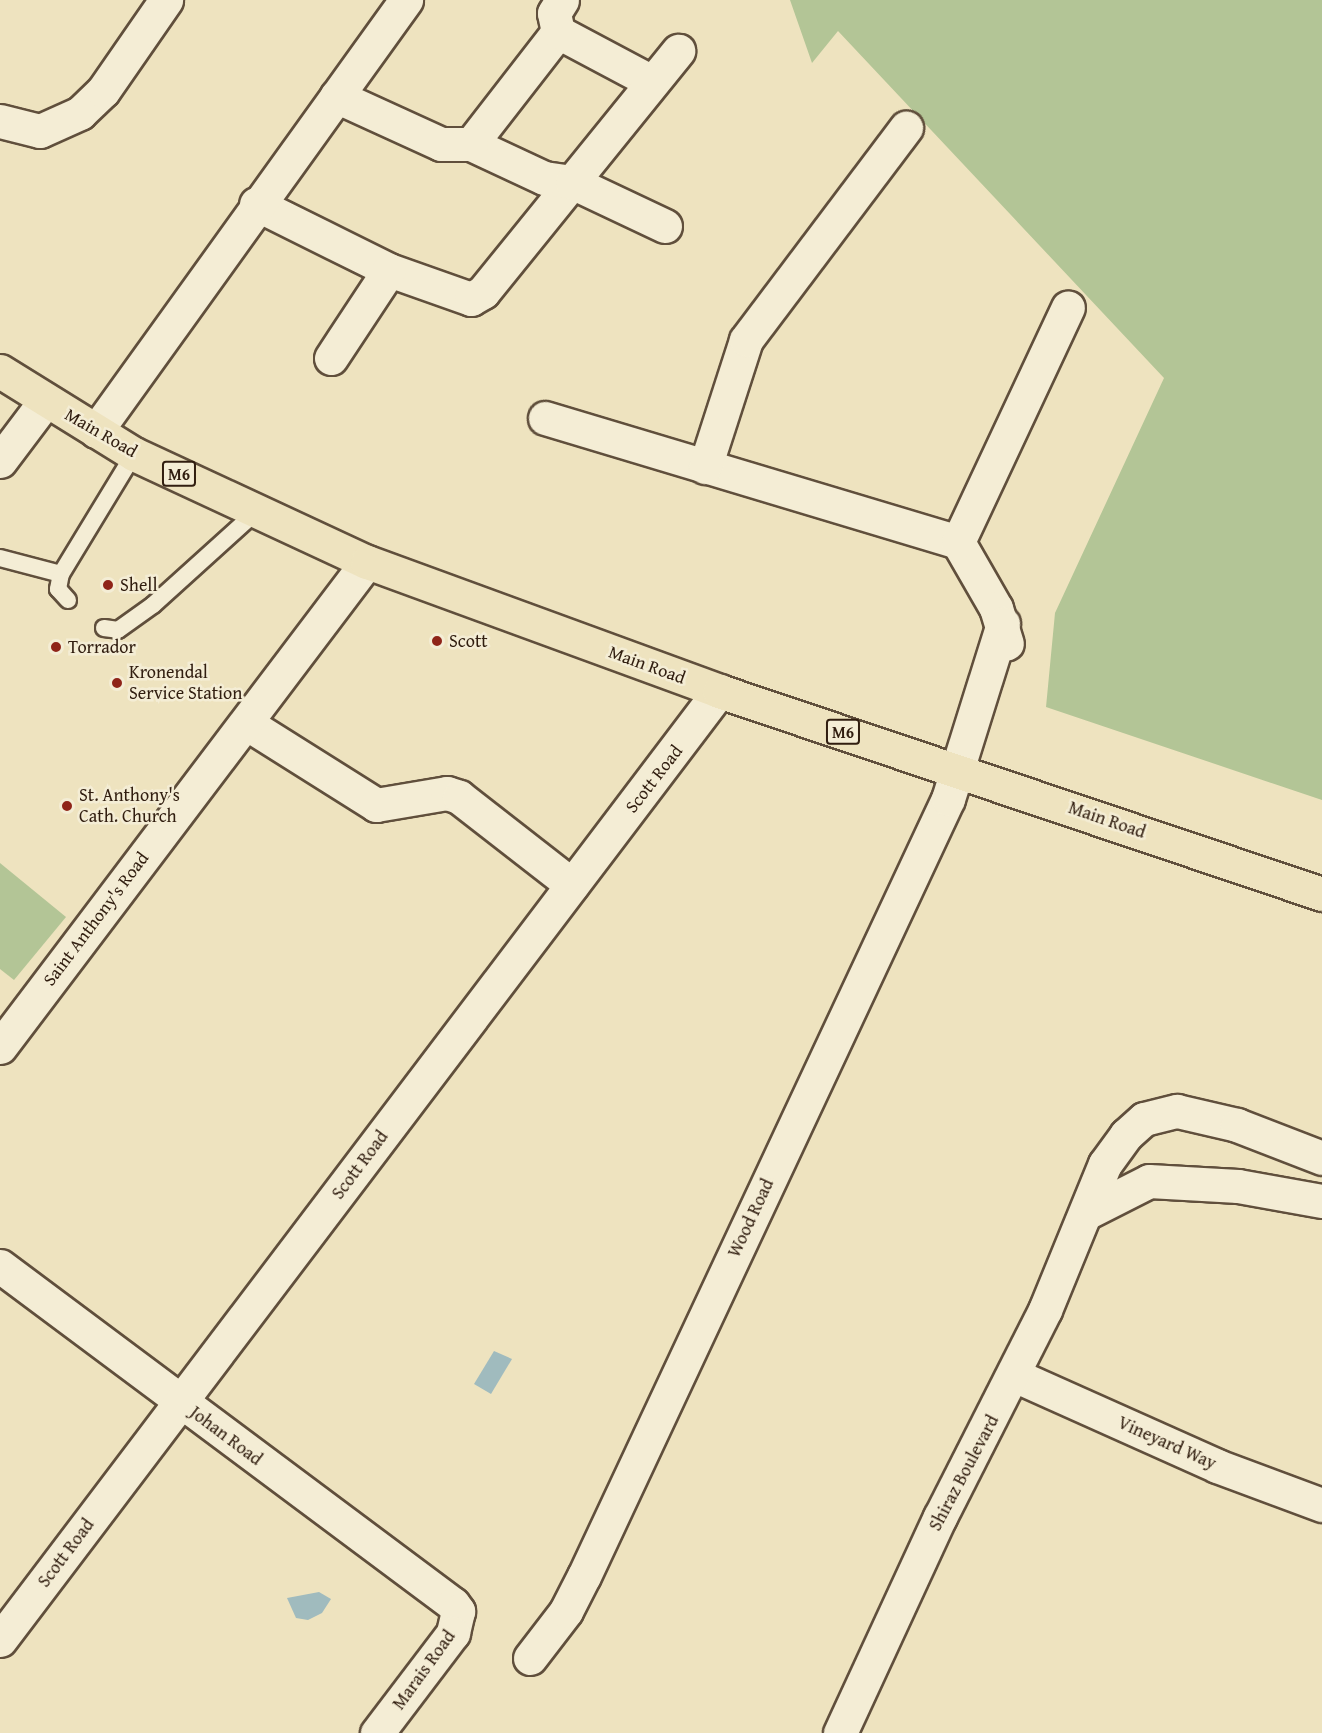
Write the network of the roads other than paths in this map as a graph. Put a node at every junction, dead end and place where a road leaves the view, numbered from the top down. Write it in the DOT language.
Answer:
graph roads {
  1 [pos="166,0"];
  2 [pos="406,0"];
  3 [pos="552,11"];
  4 [pos="678,51"];
  5 [pos="652,82"];
  6 [pos="336,96"];
  7 [pos="0,121"];
  8 [pos="906,128"];
  9 [pos="471,144"];
  10 [pos="572,182"];
  11 [pos="256,204"];
  12 [pos="665,226"];
  13 [pos="389,270"];
  14 [pos="1068,307"];
  15 [pos="331,358"];
  16 [pos="0,371"];
  17 [pos="46,400"];
  18 [pos="545,417"];
  19 [pos="96,431"];
  20 [pos="134,454"];
  21 [pos="0,461"];
  22 [pos="705,467"];
  23 [pos="257,511"];
  24 [pos="958,542"];
  25 [pos="0,558"];
  26 [pos="367,562"];
  27 [pos="61,574"];
  28 [pos="68,600"];
  29 [pos="104,628"];
  30 [pos="719,691"];
  31 [pos="246,723"];
  32 [pos="960,770"];
  33 [pos="572,885"];
  34 [pos="1322,894"];
  35 [pos="0,1047"];
  36 [pos="1322,1158"];
  37 [pos="1322,1201"];
  38 [pos="1088,1212"];
  39 [pos="0,1266"];
  40 [pos="1014,1375"];
  41 [pos="180,1402"];
  42 [pos="1322,1505"];
  43 [pos="453,1604"];
  44 [pos="0,1640"];
  45 [pos="530,1658"];
  46 [pos="377,1733"];
  47 [pos="840,1733"];
  1 -- 7 [label="street"];
  2 -- 6 [label="street"];
  3 -- 5 [label="street"];
  3 -- 9 [label="street"];
  4 -- 5 [label="street"];
  5 -- 10 [label="street"];
  6 -- 9 [label="street"];
  6 -- 11 [label="street"];
  8 -- 22 [label="street"];
  9 -- 10 [label="street"];
  10 -- 12 [label="street"];
  10 -- 13 [label="street"];
  11 -- 13 [label="street"];
  11 -- 19 [label="street"];
  13 -- 15 [label="street"];
  14 -- 24 [label="street"];
  16 -- 17 [label="main road, Main Road / M6"];
  17 -- 19 [label="main road, Main Road / M6"];
  17 -- 21 [label="street"];
  18 -- 22 [label="street"];
  19 -- 20 [label="main road, Main Road / M6"];
  20 -- 23 [label="main road, Main Road / M6"];
  20 -- 27 [label="lane"];
  22 -- 24 [label="street"];
  23 -- 26 [label="main road, Main Road / M6"];
  23 -- 29 [label="lane"];
  24 -- 32 [label="street, Wood Road"];
  25 -- 27 [label="lane"];
  26 -- 30 [label="main road, Main Road / M6"];
  26 -- 31 [label="street, Saint Anthony's Road"];
  27 -- 28 [label="lane"];
  30 -- 32 [label="main road, Main Road / M6"];
  30 -- 33 [label="street, Scott Road"];
  31 -- 33 [label="street"];
  31 -- 35 [label="street, Saint Anthony's Road"];
  32 -- 34 [label="main road, Main Road / M6"];
  32 -- 45 [label="street, Wood Road"];
  33 -- 41 [label="street, Scott Road"];
  36 -- 38 [label="street, Shiraz Boulevard"];
  37 -- 38 [label="street"];
  38 -- 40 [label="street, Shiraz Boulevard"];
  39 -- 41 [label="street, Johan Road"];
  40 -- 42 [label="street, Vineyard Way"];
  40 -- 47 [label="street, Shiraz Boulevard"];
  41 -- 43 [label="street, Johan Road"];
  41 -- 44 [label="street, Scott Road"];
  43 -- 46 [label="street, Marais Road"];
}
